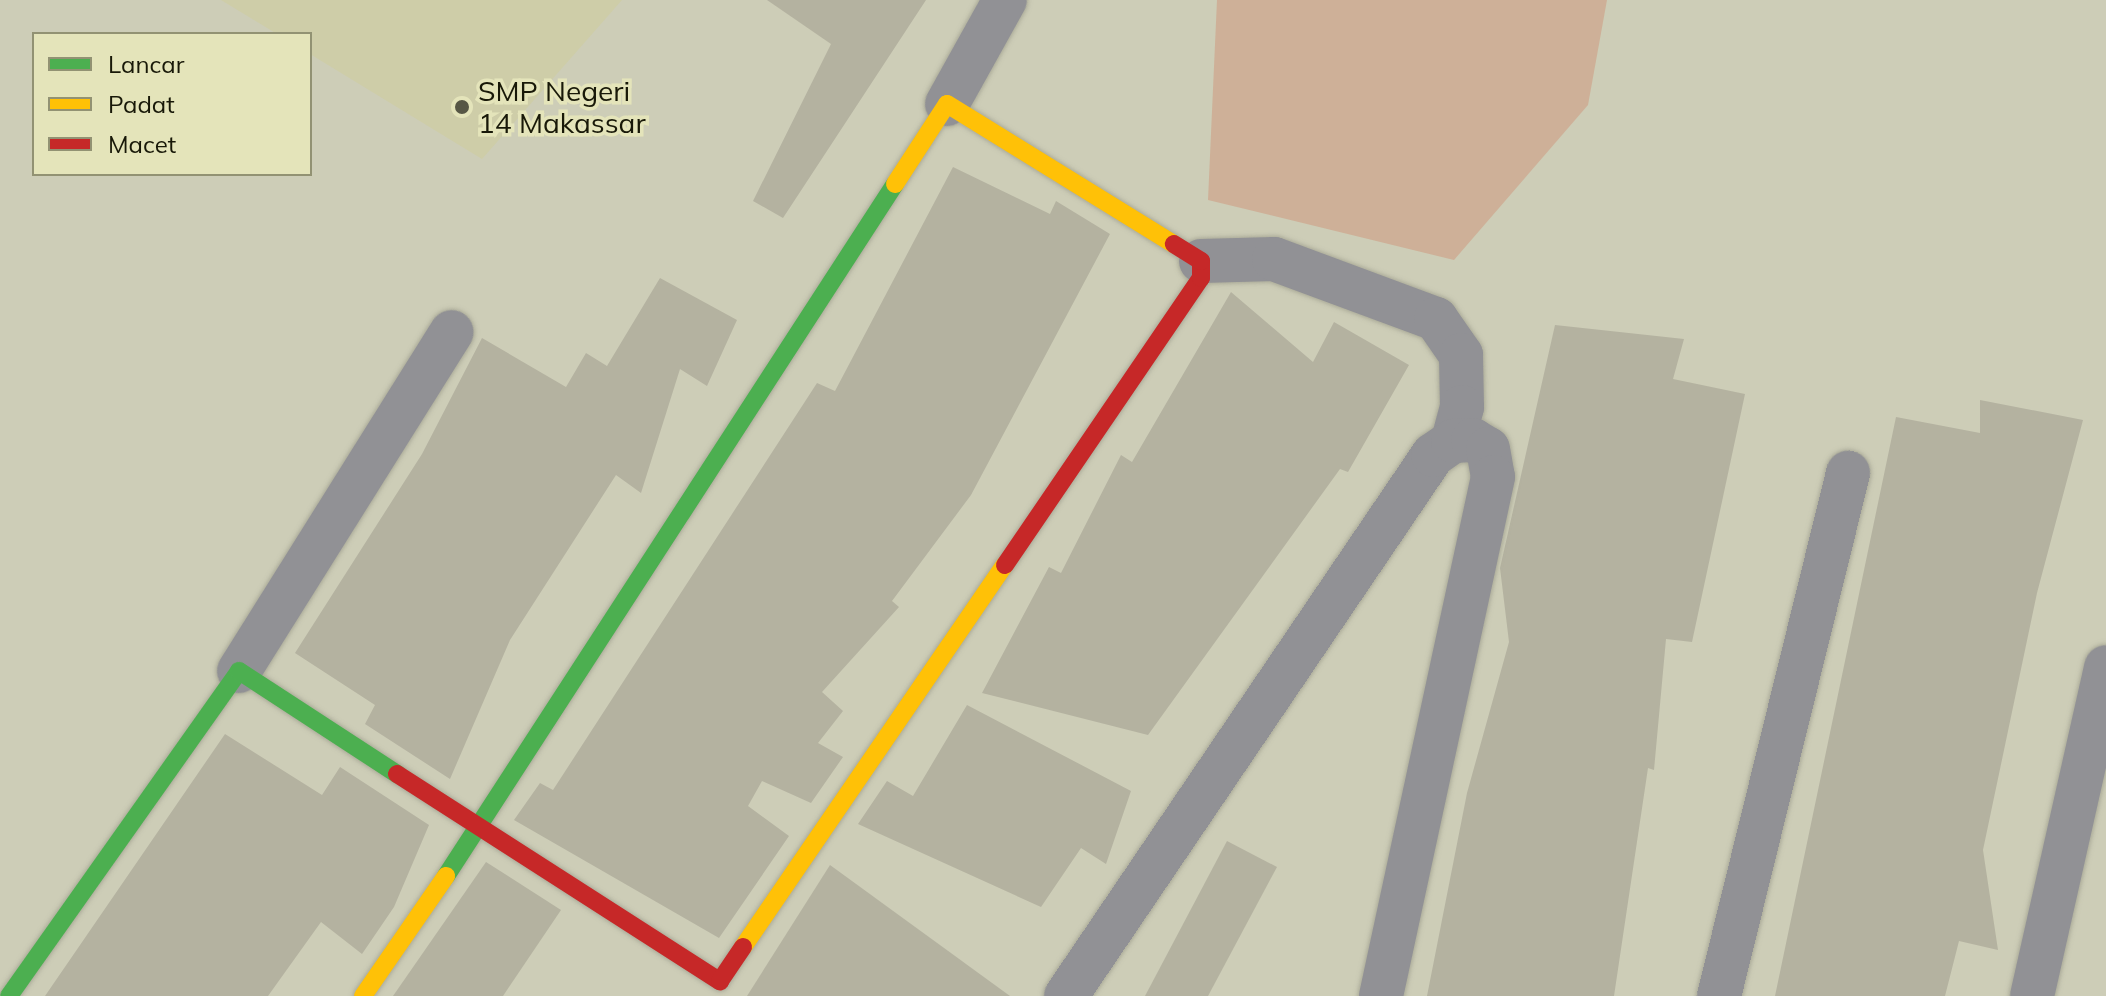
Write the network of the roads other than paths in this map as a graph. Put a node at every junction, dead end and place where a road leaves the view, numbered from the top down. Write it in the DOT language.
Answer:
graph roads {
  1 [pos="1005,0"];
  2 [pos="947,104"];
  3 [pos="1201,261"];
  4 [pos="452,332"];
  5 [pos="1453,441"];
  6 [pos="1848,473"];
  7 [pos="2106,667"];
  8 [pos="239,671"];
  9 [pos="479,828"];
  10 [pos="724,991"];
  11 [pos="9,996"];
  12 [pos="363,996"];
  13 [pos="1066,996"];
  14 [pos="1381,996"];
  15 [pos="1719,996"];
  16 [pos="2032,996"];
  1 -- 2 [label="street"];
  2 -- 3 [label="street"];
  2 -- 9 [label="street"];
  3 -- 5 [label="street"];
  3 -- 10 [label="street"];
  4 -- 8 [label="street"];
  5 -- 13 [label="street"];
  5 -- 14 [label="street"];
  6 -- 15 [label="street"];
  7 -- 16 [label="street"];
  8 -- 9 [label="street"];
  8 -- 11 [label="street"];
  9 -- 10 [label="street"];
  9 -- 12 [label="street"];
}
